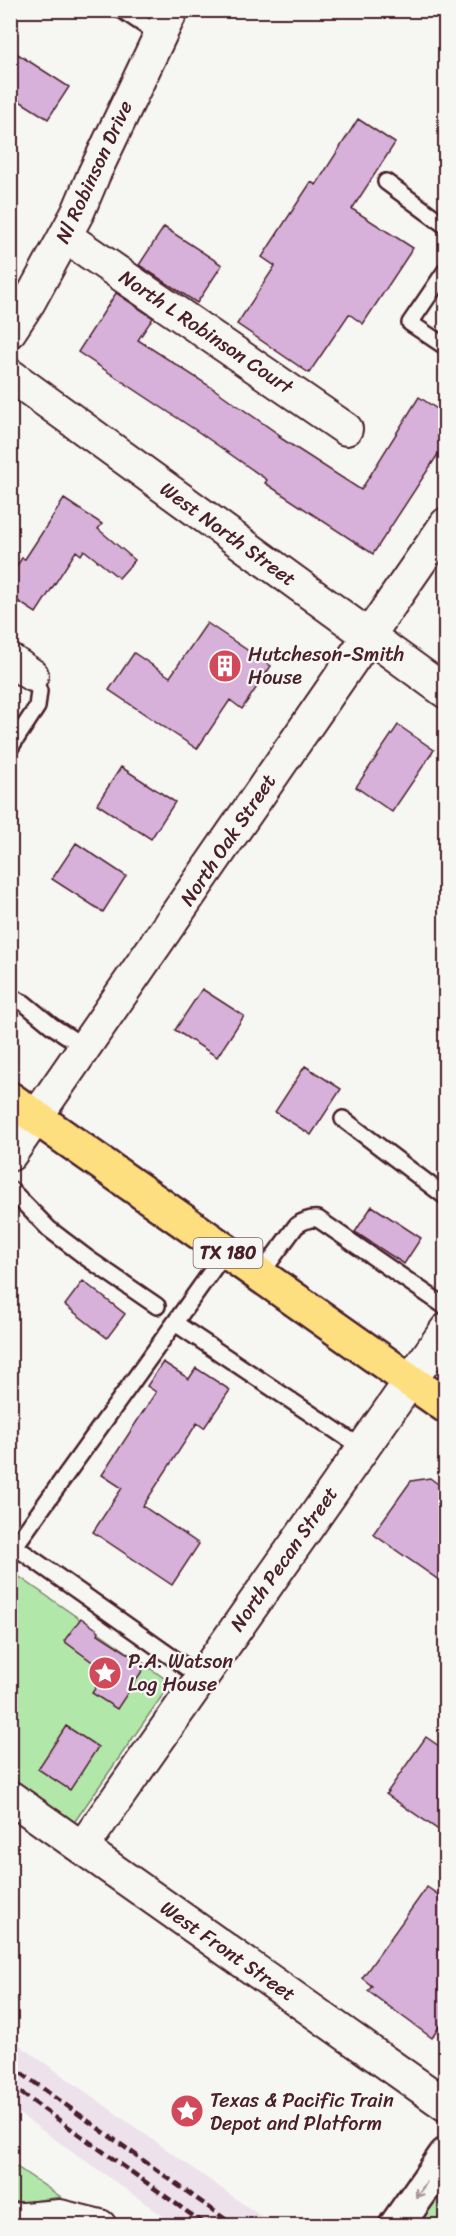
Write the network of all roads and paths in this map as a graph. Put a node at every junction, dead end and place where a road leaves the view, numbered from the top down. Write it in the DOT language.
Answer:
graph roads {
  1 [pos="122,10"];
  2 [pos="166,23"];
  3 [pos="386,183"];
  4 [pos="446,225"];
  5 [pos="65,236"];
  6 [pos="446,270"];
  7 [pos="10,331"];
  8 [pos="446,347"];
  9 [pos="10,375"];
  10 [pos="346,429"];
  11 [pos="446,524"];
  12 [pos="368,637"];
  13 [pos="21,668"];
  14 [pos="446,692"];
  15 [pos="10,748"];
  16 [pos="10,999"];
  17 [pos="86,1048"];
  18 [pos="10,1099"];
  19 [pos="38,1118"];
  20 [pos="343,1119"];
  21 [pos="10,1155"];
  22 [pos="10,1189"];
  23 [pos="446,1197"];
  24 [pos="226,1251"];
  25 [pos="260,1275"];
  26 [pos="157,1306"];
  27 [pos="446,1307"];
  28 [pos="175,1323"];
  29 [pos="446,1330"];
  30 [pos="410,1381"];
  31 [pos="446,1406"];
  32 [pos="362,1449"];
  33 [pos="13,1544"];
  34 [pos="200,1677"];
  35 [pos="10,1797"];
  36 [pos="82,1848"];
  37 [pos="446,2105"];
  38 [pos="446,2155"];
  39 [pos="10,2220"];
  40 [pos="100,2226"];
  41 [pos="396,2226"];
  1 -- 2 [label="lane"];
  2 -- 5 [label="street, Nl Robinson Drive"];
  3 -- 4 [label="lane"];
  5 -- 7 [label="street, Nl Robinson Drive"];
  5 -- 10 [label="street, North L Robinson Court"];
  6 -- 8 [label="lane"];
  9 -- 12 [label="street, West North Street"];
  11 -- 12 [label="street, North Oak Street"];
  12 -- 14 [label="street, West North Street"];
  12 -- 17 [label="street, North Oak Street"];
  13 -- 15 [label="lane"];
  16 -- 17 [label="lane"];
  17 -- 19 [label="street, North Oak Street"];
  18 -- 19 [label="main road, TX 180"];
  19 -- 21 [label="street, North Oak Street"];
  19 -- 24 [label="main road, TX 180"];
  20 -- 23 [label="lane"];
  22 -- 26 [label="lane"];
  24 -- 25 [label="main road, TX 180"];
  24 -- 28 [label="lane"];
  25 -- 27 [label="lane"];
  25 -- 30 [label="main road, TX 180"];
  28 -- 32 [label="lane"];
  28 -- 33 [label="lane"];
  29 -- 30 [label="street, North Pecan Street"];
  30 -- 31 [label="main road, TX 180"];
  30 -- 32 [label="street, North Pecan Street"];
  32 -- 34 [label="street, North Pecan Street"];
  33 -- 34 [label="lane"];
  34 -- 36 [label="street, North Pecan Street"];
  35 -- 36 [label="street, West Front Street"];
  36 -- 37 [label="street, West Front Street"];
  38 -- 41 [label="main road, one-way"];
  39 -- 40 [label="street"];
}
